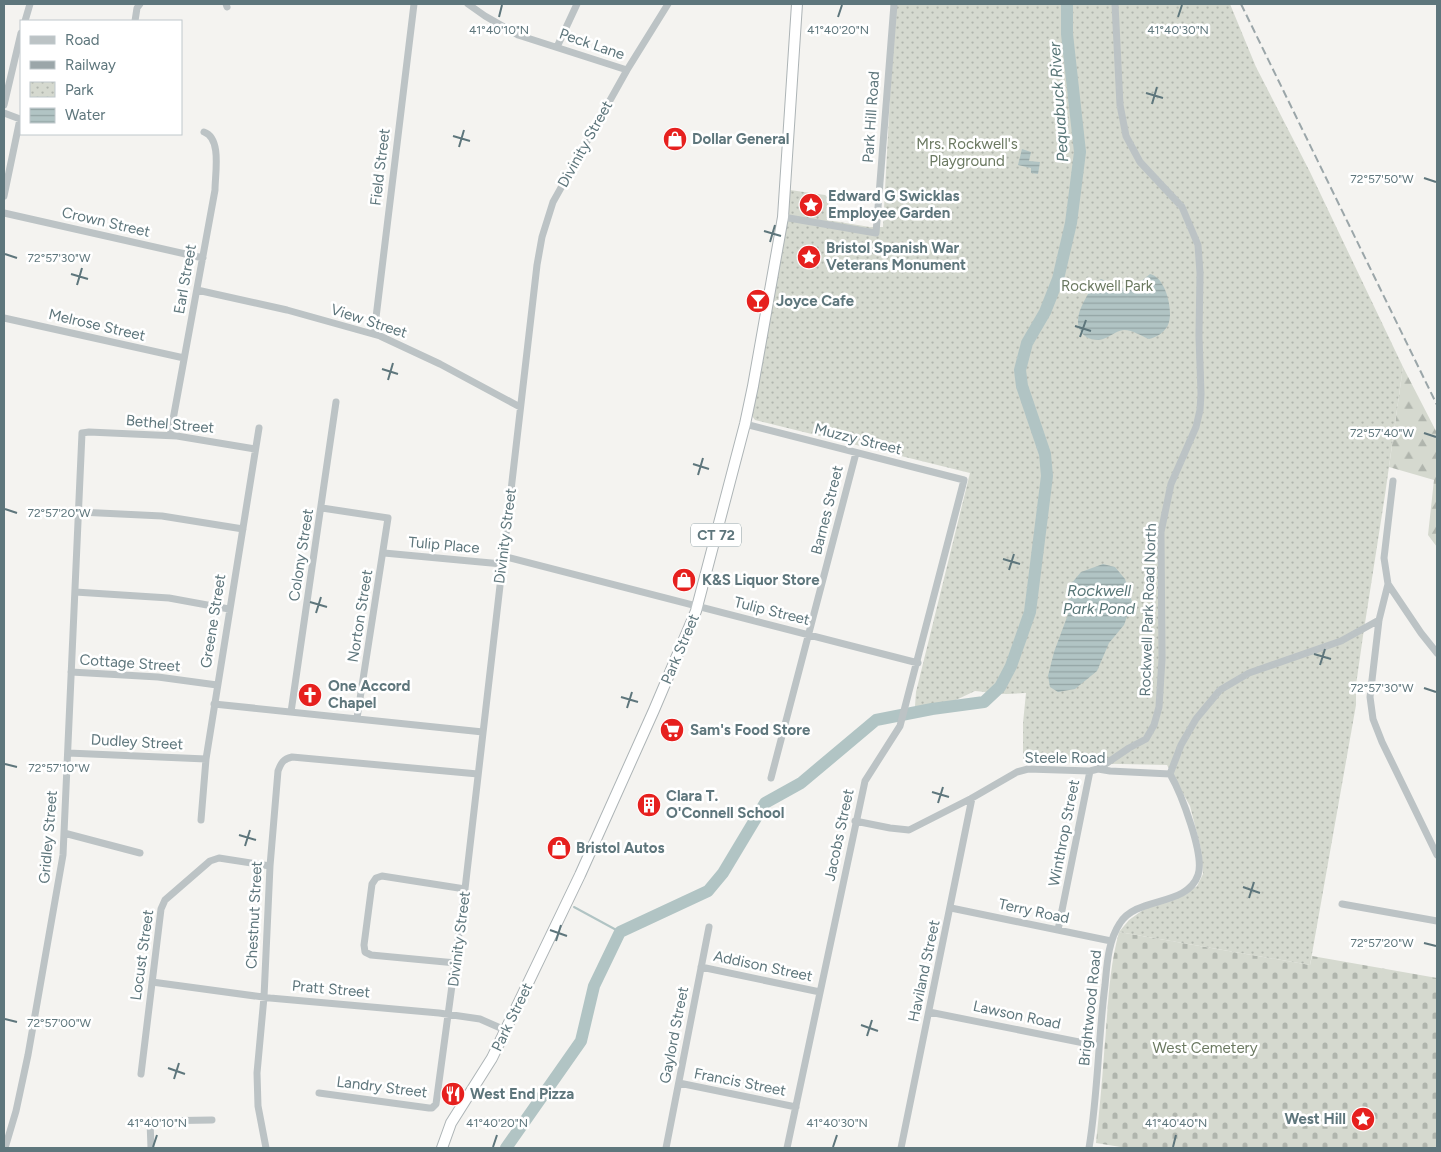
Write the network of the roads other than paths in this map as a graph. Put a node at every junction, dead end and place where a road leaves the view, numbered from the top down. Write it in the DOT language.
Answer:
graph roads {
  1 [pos="30,4"];
  2 [pos="140,4"];
  3 [pos="414,4"];
  4 [pos="468,4"];
  5 [pos="577,4"];
  6 [pos="668,4"];
  7 [pos="798,4"];
  8 [pos="894,4"];
  9 [pos="1115,4"];
  10 [pos="25,20"];
  11 [pos="135,20"];
  12 [pos="20,37"];
  13 [pos="557,46"];
  14 [pos="626,70"];
  15 [pos="4,105"];
  16 [pos="4,112"];
  17 [pos="20,119"];
  18 [pos="204,132"];
  19 [pos="4,196"];
  20 [pos="4,213"];
  21 [pos="783,217"];
  22 [pos="203,258"];
  23 [pos="197,290"];
  24 [pos="4,318"];
  25 [pos="374,334"];
  26 [pos="184,358"];
  27 [pos="336,402"];
  28 [pos="520,407"];
  29 [pos="745,424"];
  30 [pos="259,428"];
  31 [pos="82,433"];
  32 [pos="170,436"];
  33 [pos="255,449"];
  34 [pos="856,453"];
  35 [pos="964,480"];
  36 [pos="1393,481"];
  37 [pos="322,508"];
  38 [pos="79,512"];
  39 [pos="243,529"];
  40 [pos="384,553"];
  41 [pos="503,560"];
  42 [pos="1388,584"];
  43 [pos="75,592"];
  44 [pos="698,607"];
  45 [pos="229,609"];
  46 [pos="1379,620"];
  47 [pos="809,634"];
  48 [pos="1437,653"];
  49 [pos="918,663"];
  50 [pos="71,672"];
  51 [pos="217,685"];
  52 [pos="214,704"];
  53 [pos="291,712"];
  54 [pos="357,718"];
  55 [pos="482,732"];
  56 [pos="68,753"];
  57 [pos="206,759"];
  58 [pos="1098,769"];
  59 [pos="1090,771"];
  60 [pos="478,774"];
  61 [pos="1170,774"];
  62 [pos="771,778"];
  63 [pos="972,798"];
  64 [pos="201,820"];
  65 [pos="855,821"];
  66 [pos="64,833"];
  67 [pos="140,853"];
  68 [pos="1437,855"];
  69 [pos="270,866"];
  70 [pos="465,889"];
  71 [pos="1342,904"];
  72 [pos="951,908"];
  73 [pos="1437,921"];
  74 [pos="709,927"];
  75 [pos="1058,930"];
  76 [pos="1111,941"];
  77 [pos="456,963"];
  78 [pos="701,967"];
  79 [pos="152,982"];
  80 [pos="820,992"];
  81 [pos="264,997"];
  82 [pos="930,1012"];
  83 [pos="449,1015"];
  84 [pos="505,1030"];
  85 [pos="1099,1046"];
  86 [pos="141,1074"];
  87 [pos="679,1084"];
  88 [pos="320,1093"];
  89 [pos="437,1100"];
  90 [pos="796,1107"];
  91 [pos="212,1120"];
  92 [pos="5,1148"];
  93 [pos="151,1148"];
  94 [pos="266,1148"];
  95 [pos="442,1148"];
  96 [pos="666,1148"];
  97 [pos="787,1148"];
  98 [pos="901,1148"];
  99 [pos="1089,1148"];
  1 -- 10 [label="street"];
  2 -- 11 [label="street"];
  3 -- 25 [label="street, Field Street"];
  4 -- 13 [label="street, Peck Lane"];
  5 -- 13 [label="street"];
  6 -- 14 [label="street, Divinity Street"];
  7 -- 21 [label="highway, Park Street / CT 72"];
  8 -- 21 [label="street, Park Hill Road"];
  9 -- 58 [label="street, Rockwell Park Road North"];
  12 -- 15 [label="street"];
  13 -- 14 [label="street, Peck Lane"];
  14 -- 28 [label="street, Divinity Street"];
  16 -- 17 [label="street"];
  17 -- 19 [label="street"];
  18 -- 22 [label="street, Earl Street"];
  20 -- 22 [label="street, Crown Street"];
  21 -- 29 [label="highway, Park Street / CT 72"];
  22 -- 23 [label="street, Earl Street"];
  23 -- 25 [label="street, View Street"];
  23 -- 26 [label="street, Earl Street"];
  24 -- 26 [label="street, Melrose Street"];
  25 -- 28 [label="street, View Street"];
  26 -- 32 [label="street, Earl Street"];
  27 -- 37 [label="street, Colony Street"];
  28 -- 41 [label="street, Divinity Street"];
  29 -- 34 [label="street, Muzzy Street"];
  29 -- 44 [label="highway, Park Street / CT 72"];
  30 -- 33 [label="street, Greene Street"];
  31 -- 32 [label="street, Bethel Street"];
  31 -- 38 [label="street, Gridley Street"];
  32 -- 33 [label="street, Bethel Street"];
  33 -- 39 [label="street, Greene Street"];
  34 -- 35 [label="street, Muzzy Street"];
  34 -- 47 [label="street, Barnes Street"];
  35 -- 49 [label="street, Jacobs Street"];
  36 -- 42 [label="street"];
  37 -- 40 [label="street, Norton Street"];
  37 -- 53 [label="street, Colony Street"];
  38 -- 39 [label="street"];
  38 -- 43 [label="street, Gridley Street"];
  39 -- 45 [label="street, Greene Street"];
  40 -- 41 [label="street, Tulip Place"];
  40 -- 54 [label="street, Norton Street"];
  41 -- 44 [label="street, Tulip Street"];
  41 -- 55 [label="street, Divinity Street"];
  42 -- 46 [label="street"];
  42 -- 48 [label="street"];
  43 -- 45 [label="street"];
  43 -- 50 [label="street, Gridley Street"];
  44 -- 47 [label="street, Tulip Street"];
  44 -- 84 [label="highway, Park Street / CT 72"];
  45 -- 51 [label="street, Greene Street"];
  46 -- 61 [label="street"];
  46 -- 68 [label="street"];
  47 -- 49 [label="street, Tulip Street"];
  47 -- 62 [label="street, Barnes Street"];
  49 -- 65 [label="street, Jacobs Street"];
  50 -- 51 [label="street, Cottage Street"];
  50 -- 56 [label="street, Gridley Street"];
  51 -- 52 [label="street, Greene Street"];
  52 -- 53 [label="street"];
  52 -- 57 [label="street, Greene Street"];
  53 -- 54 [label="street"];
  54 -- 55 [label="street"];
  55 -- 60 [label="street, Divinity Street"];
  56 -- 57 [label="street, Dudley Street"];
  56 -- 66 [label="street, Gridley Street"];
  57 -- 64 [label="street, Greene Street"];
  58 -- 59 [label="street, Steele Road"];
  58 -- 61 [label="street, Steele Road"];
  59 -- 63 [label="street, Steele Road"];
  59 -- 75 [label="street, Winthrop Street"];
  60 -- 69 [label="street, Chestnut Street"];
  60 -- 70 [label="street, Divinity Street"];
  61 -- 76 [label="street, Brightwood Road"];
  63 -- 65 [label="street, Steele Road"];
  63 -- 72 [label="street, Haviland Street"];
  65 -- 80 [label="street, Jacobs Street"];
  66 -- 67 [label="street"];
  66 -- 92 [label="street, Gridley Street"];
  69 -- 79 [label="street, Locust Street"];
  69 -- 81 [label="street, Chestnut Street"];
  70 -- 77 [label="street, Divinity Street"];
  70 -- 77 [label="street"];
  71 -- 73 [label="street"];
  72 -- 75 [label="street, Terry Road"];
  72 -- 82 [label="street, Haviland Street"];
  74 -- 78 [label="street, Gaylord Street"];
  75 -- 76 [label="street, Terry Road"];
  76 -- 85 [label="street, Brightwood Road"];
  77 -- 83 [label="street, Divinity Street"];
  78 -- 80 [label="street, Addison Street"];
  78 -- 87 [label="street, Gaylord Street"];
  79 -- 81 [label="street, Pratt Street"];
  79 -- 86 [label="street, Locust Street"];
  80 -- 90 [label="street, Jacobs Street"];
  81 -- 83 [label="street, Pratt Street"];
  81 -- 94 [label="street, Chestnut Street"];
  82 -- 85 [label="street, Lawson Road"];
  82 -- 98 [label="street, Haviland Street"];
  83 -- 84 [label="street, Pratt Street"];
  83 -- 89 [label="street, Divinity Street"];
  84 -- 95 [label="highway, Park Street / CT 72"];
  85 -- 99 [label="street, Brightwood Road"];
  87 -- 90 [label="street, Francis Street"];
  87 -- 96 [label="street, Gaylord Street"];
  88 -- 89 [label="street, Landry Street"];
  90 -- 97 [label="street, Jacobs Street"];
  91 -- 93 [label="street"];
}
